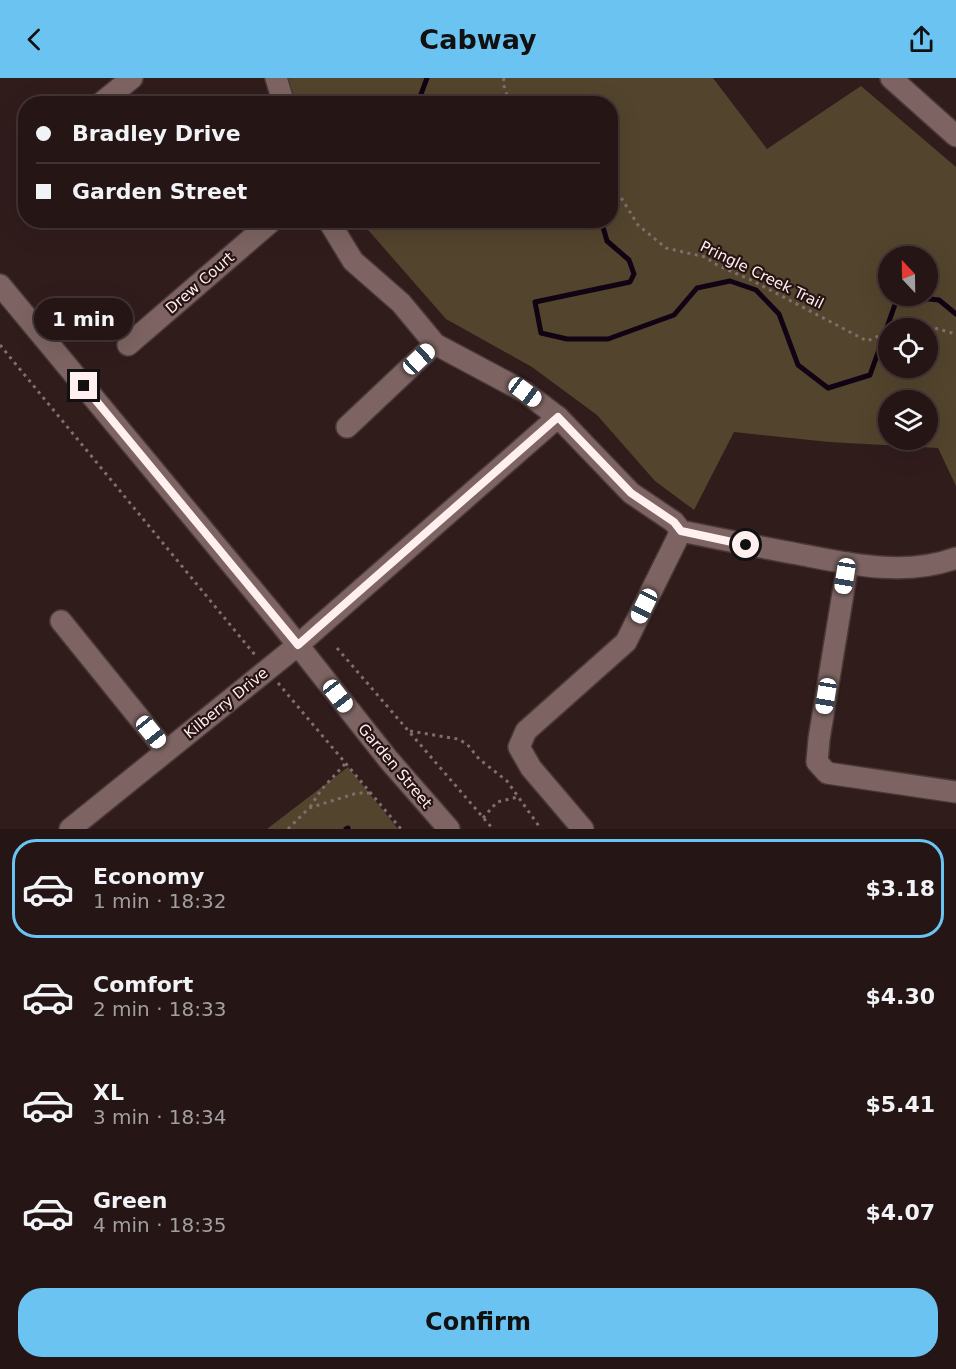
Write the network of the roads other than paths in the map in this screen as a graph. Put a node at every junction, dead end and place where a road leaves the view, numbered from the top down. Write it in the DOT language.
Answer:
graph roads {
  1 [pos="132,78"];
  2 [pos="276,78"];
  3 [pos="891,78"];
  4 [pos="110,96"];
  5 [pos="282,96"];
  6 [pos="956,136"];
  7 [pos="264,228"];
  8 [pos="333,228"];
  9 [pos="0,285"];
  10 [pos="435,344"];
  11 [pos="128,345"];
  12 [pos="558,417"];
  13 [pos="347,427"];
  14 [pos="681,531"];
  15 [pos="956,558"];
  16 [pos="848,564"];
  17 [pos="61,621"];
  18 [pos="298,645"];
  19 [pos="166,751"];
  20 [pos="956,792"];
  21 [pos="70,829"];
  22 [pos="448,829"];
  23 [pos="583,829"];
  1 -- 4 [label="street"];
  2 -- 5 [label="street"];
  3 -- 6 [label="street"];
  7 -- 11 [label="street, Drew Court"];
  8 -- 10 [label="street"];
  9 -- 18 [label="street, Garden Street"];
  10 -- 12 [label="street"];
  10 -- 13 [label="street"];
  12 -- 14 [label="street"];
  12 -- 18 [label="street, Kilberry Drive"];
  14 -- 16 [label="street"];
  14 -- 23 [label="street"];
  15 -- 16 [label="street"];
  16 -- 20 [label="street"];
  17 -- 19 [label="street"];
  18 -- 19 [label="street, Kilberry Drive"];
  18 -- 22 [label="street, Garden Street"];
  19 -- 21 [label="street, Kilberry Drive"];
}
